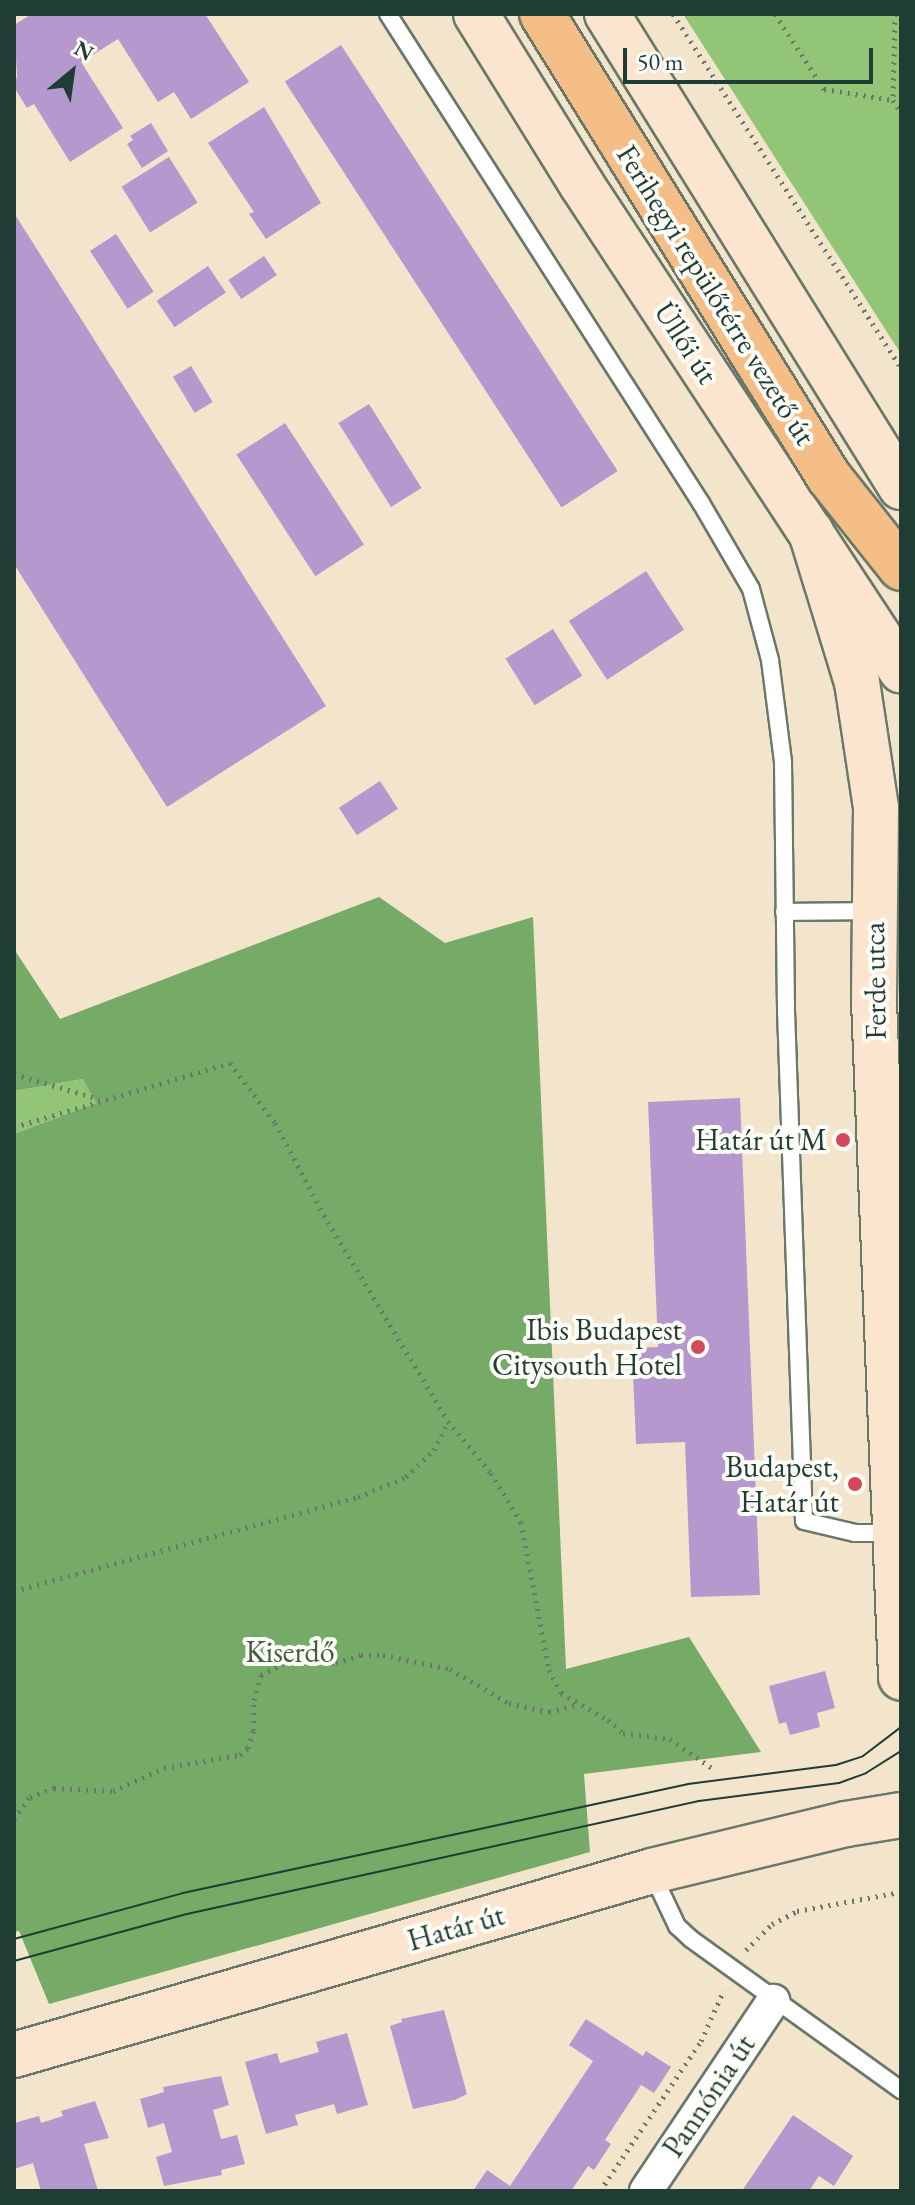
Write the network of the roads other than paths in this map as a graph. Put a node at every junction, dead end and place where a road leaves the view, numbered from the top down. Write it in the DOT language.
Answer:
graph roads {
  1 [pos="388,14"];
  2 [pos="476,14"];
  3 [pos="542,14"];
  4 [pos="607,14"];
  5 [pos="679,334"];
  6 [pos="894,471"];
  7 [pos="811,532"];
  8 [pos="901,565"];
  9 [pos="901,610"];
  10 [pos="901,670"];
  11 [pos="901,802"];
  12 [pos="889,852"];
  13 [pos="875,911"];
  14 [pos="784,912"];
  15 [pos="896,1533"];
  16 [pos="901,1677"];
  17 [pos="901,1815"];
  18 [pos="652,1871"];
  19 [pos="773,2001"];
  20 [pos="14,2055"];
  21 [pos="901,2090"];
  22 [pos="646,2191"];
  1 -- 14 [label="lane"];
  2 -- 5 [label="main road, Üllői út"];
  3 -- 8 [label="main road, Ferihegyi repülőtérre vezető út, bridge"];
  4 -- 6 [label="main road"];
  5 -- 7 [label="main road, Üllői út"];
  5 -- 8 [label="main road"];
  7 -- 9 [label="main road"];
  7 -- 10 [label="main road, Üllői út"];
  7 -- 12 [label="main road, Ferde utca"];
  11 -- 12 [label="main road"];
  12 -- 13 [label="main road, Ferde utca"];
  13 -- 14 [label="lane"];
  13 -- 15 [label="main road, Ferde utca"];
  14 -- 15 [label="lane"];
  15 -- 16 [label="main road, Ferde utca"];
  17 -- 18 [label="main road, Határ út"];
  18 -- 19 [label="lane"];
  18 -- 20 [label="main road, Határ út"];
  19 -- 21 [label="lane"];
  19 -- 22 [label="street, Pannónia út"];
}
